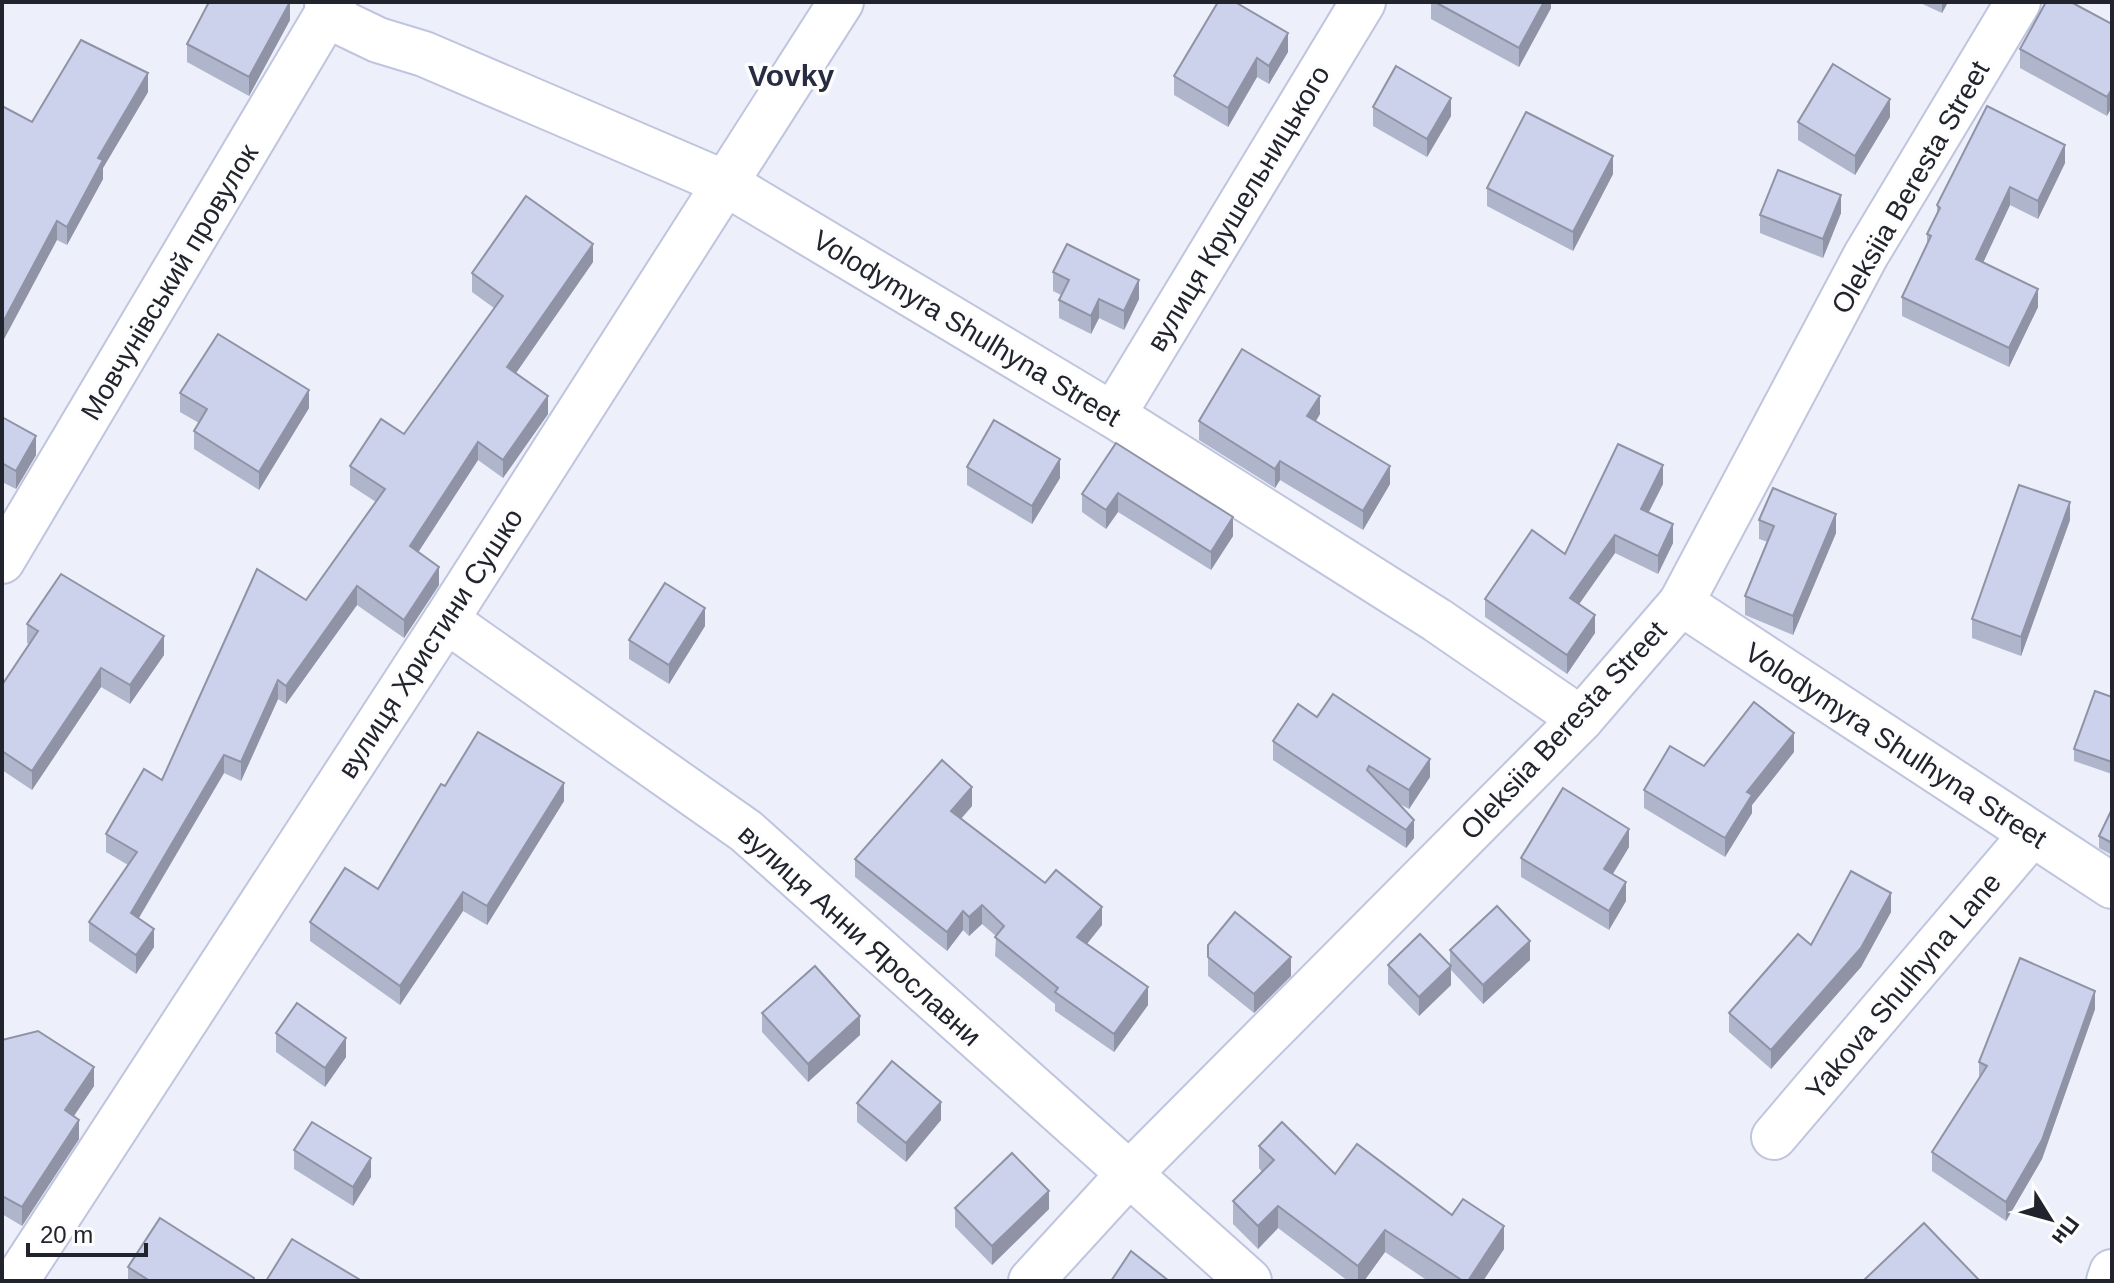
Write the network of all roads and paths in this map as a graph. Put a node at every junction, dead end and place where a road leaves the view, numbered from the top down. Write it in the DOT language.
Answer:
graph roads {
  1 [pos="841,2"];
  2 [pos="1363,2"];
  3 [pos="2018,2"];
  4 [pos="330,7"];
  5 [pos="725,183"];
  6 [pos="1113,415"];
  7 [pos="2,561"];
  8 [pos="1681,603"];
  9 [pos="446,620"];
  10 [pos="1581,719"];
  11 [pos="2032,834"];
  12 [pos="2112,886"];
  13 [pos="1774,1137"];
  14 [pos="1128,1175"];
  15 [pos="2112,1272"];
  16 [pos="16,1281"];
  17 [pos="1031,1281"];
  18 [pos="1249,1281"];
  19 [pos="2109,1281"];
  1 -- 5 [label="street, вулиця Христини Сушко"];
  2 -- 6 [label="street, вулиця Крушельницького"];
  3 -- 8 [label="street, Oleksiia Beresta Street"];
  4 -- 5 [label="street, Volodymyra Shulhyna Street"];
  4 -- 7 [label="street, Мовчунівський провулок"];
  5 -- 6 [label="street, Volodymyra Shulhyna Street"];
  5 -- 9 [label="street, вулиця Христини Сушко"];
  6 -- 10 [label="street, Volodymyra Shulhyna Street"];
  8 -- 10 [label="street, Oleksiia Beresta Street"];
  8 -- 11 [label="street, Volodymyra Shulhyna Street"];
  9 -- 14 [label="street, вулиця Анни Ярославни"];
  9 -- 16 [label="street, вулиця Христини Сушко"];
  10 -- 14 [label="street, Oleksiia Beresta Street"];
  11 -- 12 [label="street, Volodymyra Shulhyna Street"];
  11 -- 13 [label="street, Yakova Shulhyna Lane"];
  14 -- 17 [label="street, Oleksiia Beresta Street"];
  14 -- 18 [label="street, вулиця Анни Ярославни"];
  15 -- 19 [label="street"];
}
